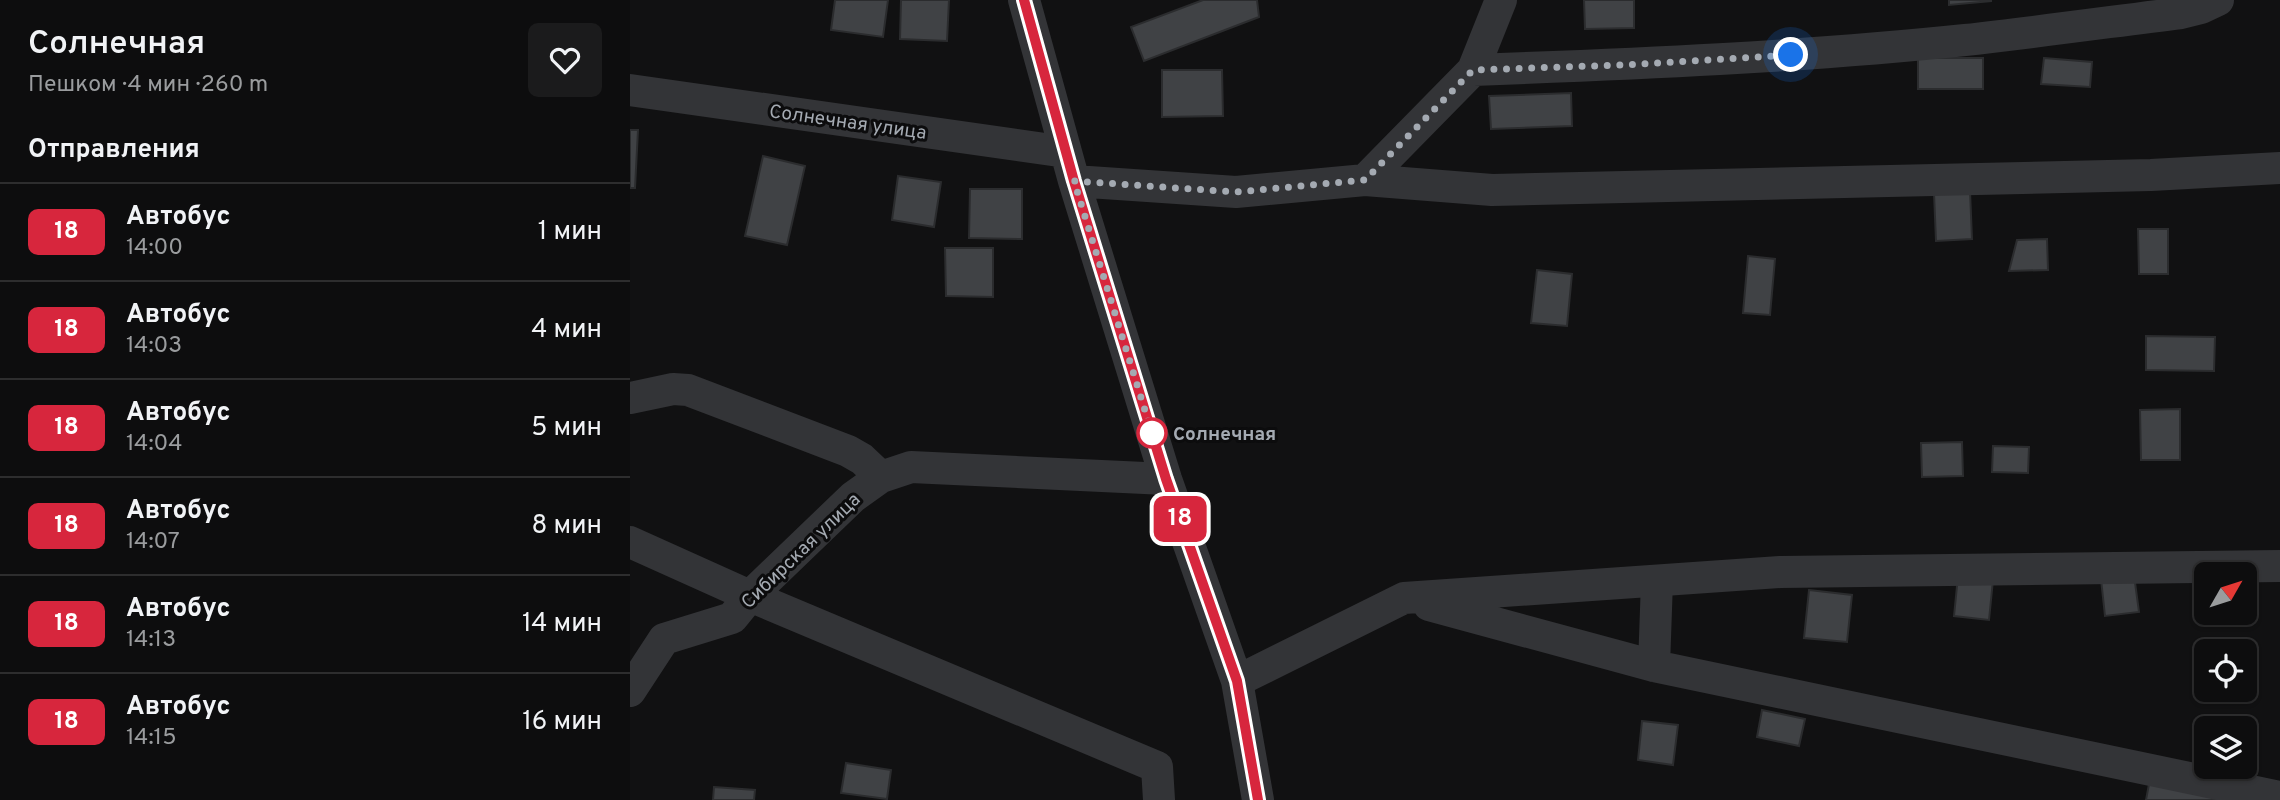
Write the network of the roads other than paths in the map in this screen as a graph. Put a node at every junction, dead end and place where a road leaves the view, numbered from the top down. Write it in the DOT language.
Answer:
graph roads {
  1 [pos="1024,0"];
  2 [pos="1501,0"];
  3 [pos="2218,0"];
  4 [pos="1473,70"];
  5 [pos="630,90"];
  6 [pos="1070,166"];
  7 [pos="2280,168"];
  8 [pos="1365,180"];
  9 [pos="630,398"];
  10 [pos="881,478"];
  11 [pos="1166,479"];
  12 [pos="630,542"];
  13 [pos="2280,566"];
  14 [pos="1657,581"];
  15 [pos="750,596"];
  16 [pos="1404,598"];
  17 [pos="1654,666"];
  18 [pos="1237,681"];
  19 [pos="630,691"];
  20 [pos="2280,797"];
  21 [pos="1159,800"];
  22 [pos="1258,800"];
  1 -- 6 [label="street"];
  2 -- 4 [label="street"];
  3 -- 4 [label="street"];
  4 -- 8 [label="street"];
  5 -- 6 [label="street, Солнечная улица"];
  6 -- 8 [label="street, Солнечная улица"];
  6 -- 11 [label="street"];
  7 -- 8 [label="street, Солнечная улица"];
  9 -- 10 [label="street"];
  10 -- 11 [label="street, Сибирская улица"];
  10 -- 15 [label="street, Сибирская улица"];
  11 -- 18 [label="street"];
  12 -- 15 [label="street"];
  13 -- 14 [label="street"];
  14 -- 16 [label="street"];
  14 -- 17 [label="street"];
  15 -- 19 [label="street, Сибирская улица"];
  15 -- 21 [label="street"];
  16 -- 17 [label="street"];
  16 -- 18 [label="street"];
  17 -- 20 [label="street"];
  18 -- 22 [label="street"];
}
